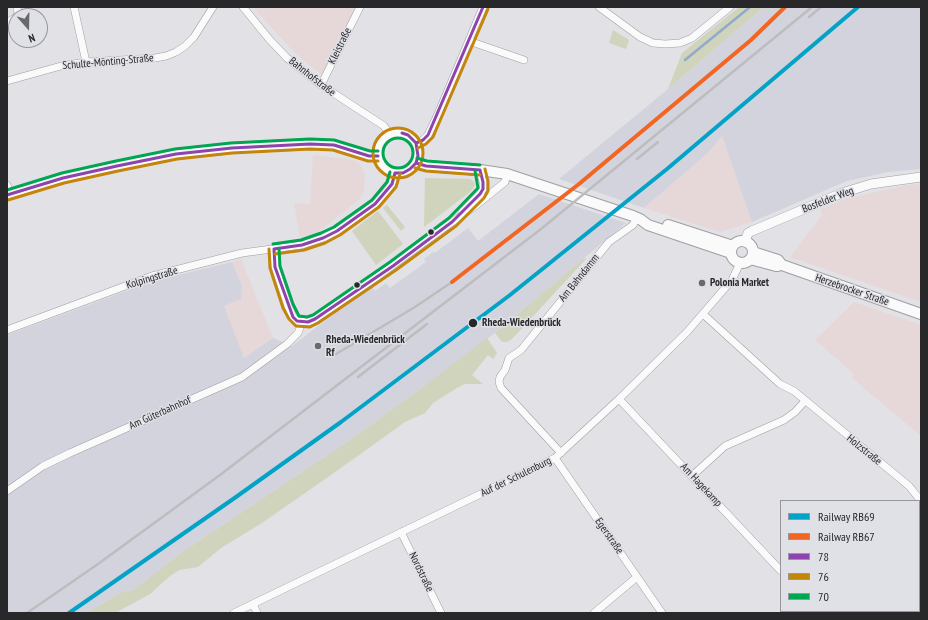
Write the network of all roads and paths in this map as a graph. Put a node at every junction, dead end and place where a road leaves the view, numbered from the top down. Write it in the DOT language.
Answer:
graph roads {
  1 [pos="74,7"];
  2 [pos="213,7"];
  3 [pos="243,7"];
  4 [pos="360,7"];
  5 [pos="483,7"];
  6 [pos="599,7"];
  7 [pos="730,7"];
  8 [pos="469,41"];
  9 [pos="524,60"];
  10 [pos="86,62"];
  11 [pos="7,81"];
  12 [pos="321,85"];
  13 [pos="390,135"];
  14 [pos="416,144"];
  15 [pos="378,156"];
  16 [pos="416,163"];
  17 [pos="480,170"];
  18 [pos="395,173"];
  19 [pos="507,174"];
  20 [pos="921,177"];
  21 [pos="8,192"];
  22 [pos="639,218"];
  23 [pos="452,222"];
  24 [pos="745,242"];
  25 [pos="274,248"];
  26 [pos="732,250"];
  27 [pos="751,255"];
  28 [pos="740,263"];
  29 [pos="703,314"];
  30 [pos="921,314"];
  31 [pos="302,322"];
  32 [pos="7,330"];
  33 [pos="619,399"];
  34 [pos="805,401"];
  35 [pos="561,453"];
  36 [pos="555,458"];
  37 [pos="692,476"];
  38 [pos="7,491"];
  39 [pos="918,500"];
  40 [pos="401,532"];
  41 [pos="780,570"];
  42 [pos="638,577"];
  43 [pos="253,604"];
  44 [pos="234,613"];
  45 [pos="257,613"];
  46 [pos="441,613"];
  47 [pos="594,613"];
  48 [pos="662,613"];
  1 -- 10 [label="street"];
  2 -- 10 [label="street, Schulte-Mönting-Straße"];
  3 -- 12 [label="street, Bahnhofstraße"];
  4 -- 12 [label="street, Kleistraße"];
  5 -- 8 [label="street"];
  6 -- 7 [label="street"];
  8 -- 9 [label="street"];
  8 -- 14 [label="street"];
  10 -- 11 [label="street, Schulte-Mönting-Straße"];
  12 -- 13 [label="street, Bahnhofstraße"];
  13 -- 14 [label="main road"];
  13 -- 15 [label="main road"];
  14 -- 16 [label="main road"];
  15 -- 18 [label="main road"];
  15 -- 21 [label="main road"];
  16 -- 17 [label="main road"];
  16 -- 18 [label="main road"];
  17 -- 19 [label="main road"];
  17 -- 23 [label="street"];
  18 -- 25 [label="street, Kolpingstraße"];
  19 -- 22 [label="main road"];
  19 -- 23 [label="street"];
  20 -- 24 [label="street, Bosfelder Weg"];
  22 -- 26 [label="main road"];
  22 -- 35 [label="street, Am Bahndamm"];
  23 -- 31 [label="street"];
  24 -- 26 [label="main road"];
  24 -- 27 [label="main road"];
  25 -- 31 [label="street"];
  25 -- 32 [label="street, Kolpingstraße"];
  26 -- 28 [label="main road"];
  27 -- 28 [label="main road"];
  27 -- 30 [label="main road, Herzebrocker Straße"];
  28 -- 29 [label="street, Auf der Schulenburg"];
  29 -- 33 [label="street, Auf der Schulenburg"];
  29 -- 34 [label="street, Holzstraße"];
  31 -- 38 [label="street, Am Güterbahnhof"];
  33 -- 35 [label="street, Auf der Schulenburg"];
  33 -- 37 [label="street, Am Hagekamp"];
  34 -- 37 [label="street"];
  34 -- 39 [label="street, Holzstraße"];
  35 -- 36 [label="street, Auf der Schulenburg"];
  36 -- 40 [label="street, Auf der Schulenburg"];
  36 -- 42 [label="street, Egerstraße"];
  37 -- 41 [label="street, Am Hagekamp"];
  40 -- 43 [label="street, Auf der Schulenburg"];
  40 -- 46 [label="street, Nordstraße"];
  42 -- 47 [label="street"];
  42 -- 48 [label="street, Egerstraße"];
  43 -- 44 [label="street, Auf der Schulenburg"];
  43 -- 45 [label="street"];
}
